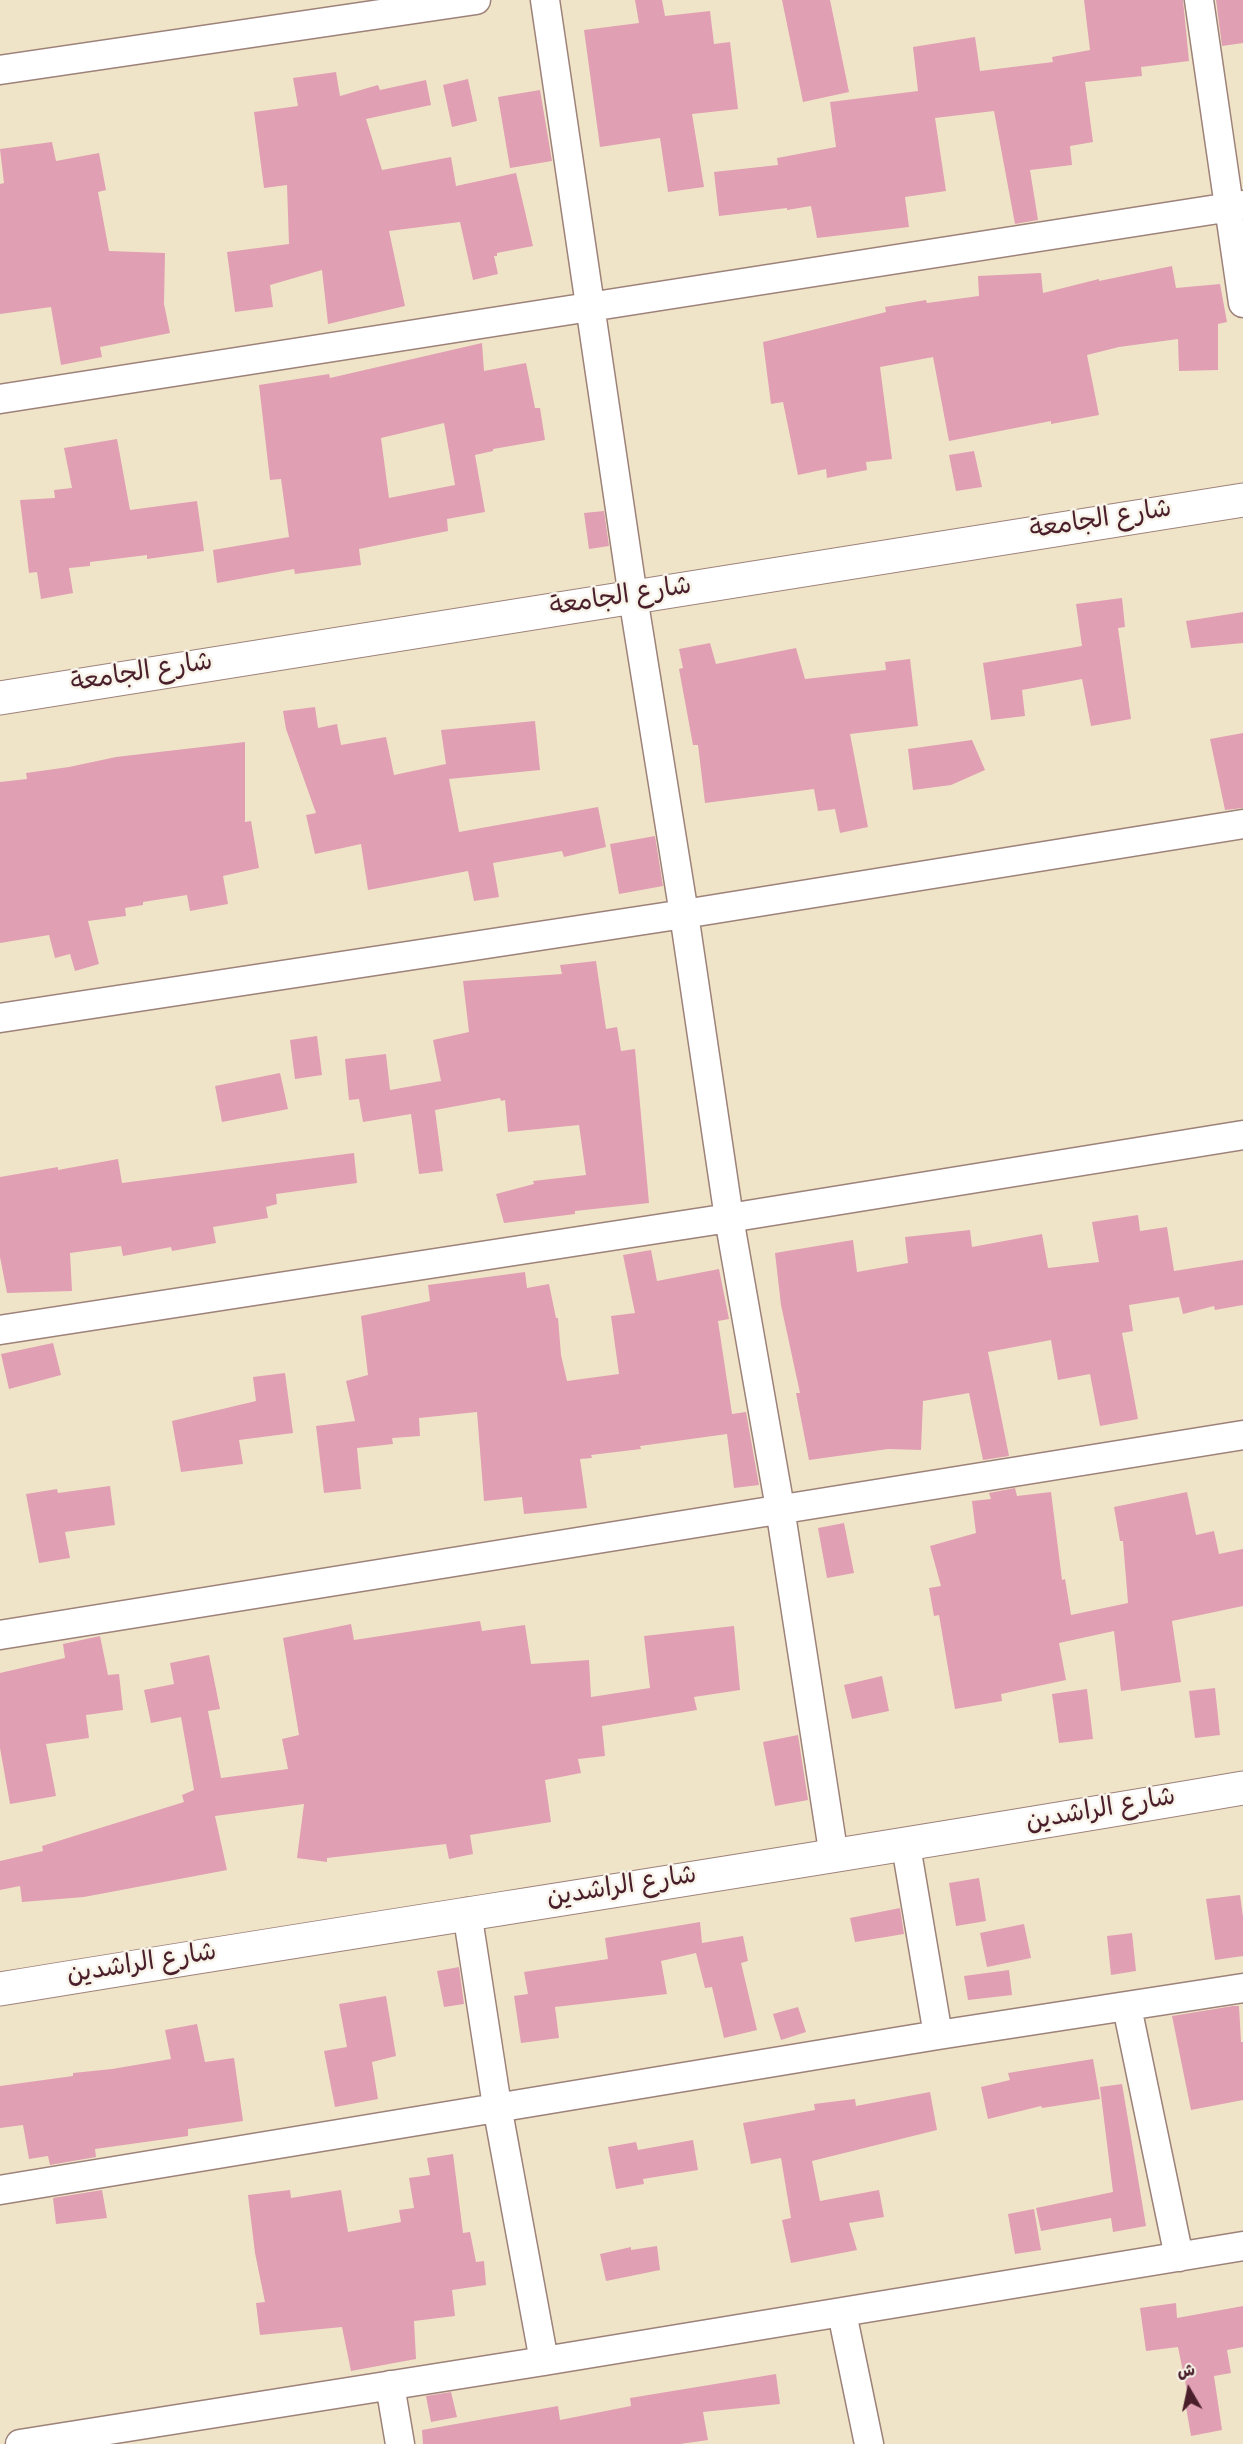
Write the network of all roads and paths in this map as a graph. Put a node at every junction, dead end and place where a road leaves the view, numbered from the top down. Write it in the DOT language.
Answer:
graph roads {
  1 [pos="476,0"];
  2 [pos="545,0"];
  3 [pos="1199,0"];
  4 [pos="405,6"];
  5 [pos="0,70"];
  6 [pos="1237,206"];
  7 [pos="1243,303"];
  8 [pos="590,307"];
  9 [pos="0,399"];
  10 [pos="1243,500"];
  11 [pos="633,597"];
  12 [pos="0,698"];
  13 [pos="1243,824"];
  14 [pos="684,914"];
  15 [pos="0,1018"];
  16 [pos="1243,1136"];
  17 [pos="729,1218"];
  18 [pos="0,1330"];
  19 [pos="1243,1434"];
  20 [pos="780,1508"];
  21 [pos="0,1635"];
  22 [pos="1243,1788"];
  23 [pos="906,1846"];
  24 [pos="834,1857"];
  25 [pos="467,1912"];
  26 [pos="1243,1988"];
  27 [pos="0,1989"];
  28 [pos="1127,2007"];
  29 [pos="938,2035"];
  30 [pos="497,2106"];
  31 [pos="0,2190"];
  32 [pos="1243,2246"];
  33 [pos="1179,2257"];
  34 [pos="842,2313"];
  35 [pos="544,2361"];
  36 [pos="390,2385"];
  37 [pos="149,2434"];
  38 [pos="20,2444"];
  39 [pos="400,2444"];
  40 [pos="869,2444"];
  1 -- 4 [label="street"];
  2 -- 8 [label="street"];
  3 -- 6 [label="street"];
  4 -- 5 [label="street"];
  6 -- 7 [label="street"];
  6 -- 8 [label="street"];
  8 -- 9 [label="street"];
  8 -- 11 [label="street"];
  10 -- 11 [label="street, شارع الجامعة"];
  11 -- 12 [label="street, شارع الجامعة"];
  11 -- 14 [label="street"];
  13 -- 14 [label="street"];
  14 -- 15 [label="street"];
  14 -- 17 [label="street"];
  16 -- 17 [label="street"];
  17 -- 18 [label="street"];
  17 -- 20 [label="street"];
  19 -- 20 [label="street"];
  20 -- 21 [label="street"];
  20 -- 24 [label="street"];
  22 -- 23 [label="street, شارع الراشدين"];
  23 -- 24 [label="street, شارع الراشدين"];
  23 -- 29 [label="street"];
  24 -- 25 [label="street, شارع الراشدين"];
  25 -- 27 [label="street, شارع الراشدين"];
  25 -- 30 [label="street"];
  26 -- 28 [label="street"];
  28 -- 29 [label="street"];
  28 -- 33 [label="street"];
  29 -- 30 [label="street"];
  30 -- 31 [label="street"];
  30 -- 35 [label="street"];
  32 -- 33 [label="street"];
  33 -- 34 [label="street"];
  34 -- 35 [label="street"];
  34 -- 40 [label="street"];
  35 -- 36 [label="street"];
  36 -- 37 [label="street"];
  36 -- 39 [label="street"];
  37 -- 38 [label="street"];
}
